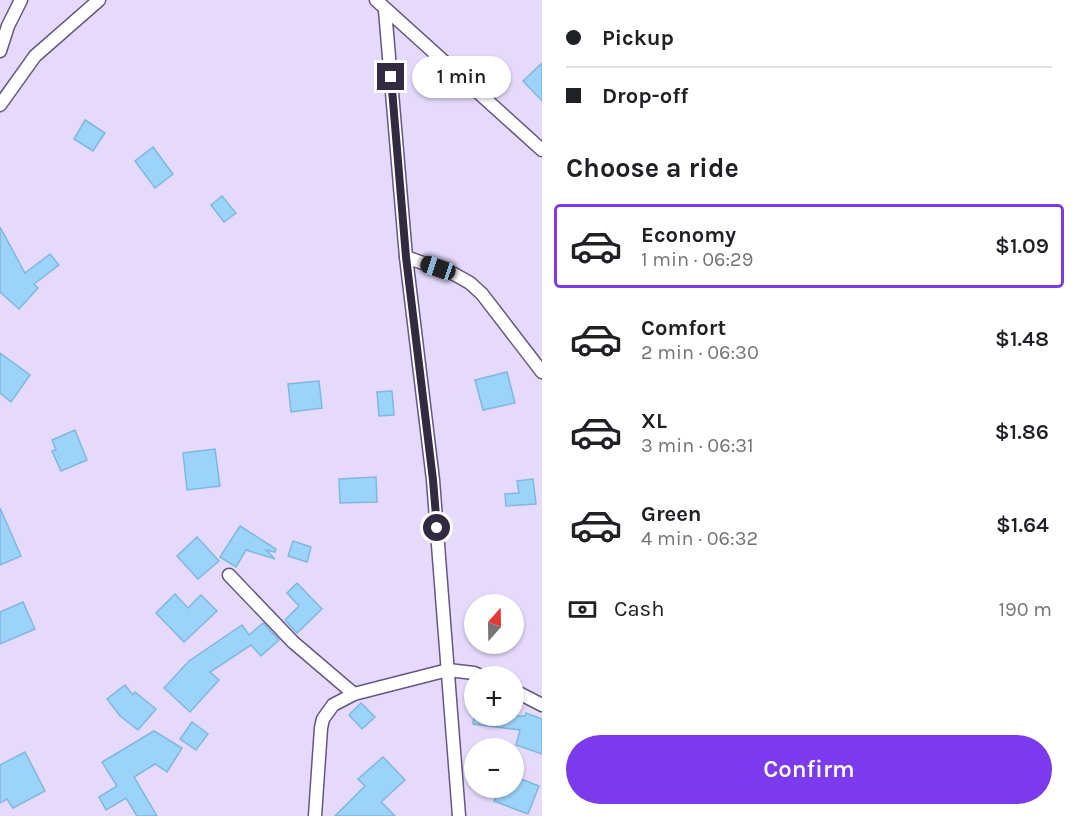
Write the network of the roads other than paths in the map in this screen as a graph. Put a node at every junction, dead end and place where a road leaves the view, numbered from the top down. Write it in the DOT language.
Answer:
graph roads {
  1 [pos="21,0"];
  2 [pos="99,0"];
  3 [pos="376,0"];
  4 [pos="385,10"];
  5 [pos="0,51"];
  6 [pos="0,105"];
  7 [pos="542,150"];
  8 [pos="406,257"];
  9 [pos="542,372"];
  10 [pos="229,575"];
  11 [pos="448,669"];
  12 [pos="464,671"];
  13 [pos="354,694"];
  14 [pos="524,696"];
  15 [pos="542,705"];
  16 [pos="315,816"];
  17 [pos="459,816"];
  1 -- 5 [label="street"];
  2 -- 6 [label="street"];
  3 -- 4 [label="street"];
  4 -- 7 [label="street"];
  4 -- 8 [label="street"];
  8 -- 9 [label="street"];
  8 -- 11 [label="street"];
  10 -- 13 [label="street"];
  11 -- 12 [label="street"];
  11 -- 13 [label="street"];
  11 -- 17 [label="street"];
  13 -- 16 [label="street"];
  14 -- 15 [label="street"];
}
